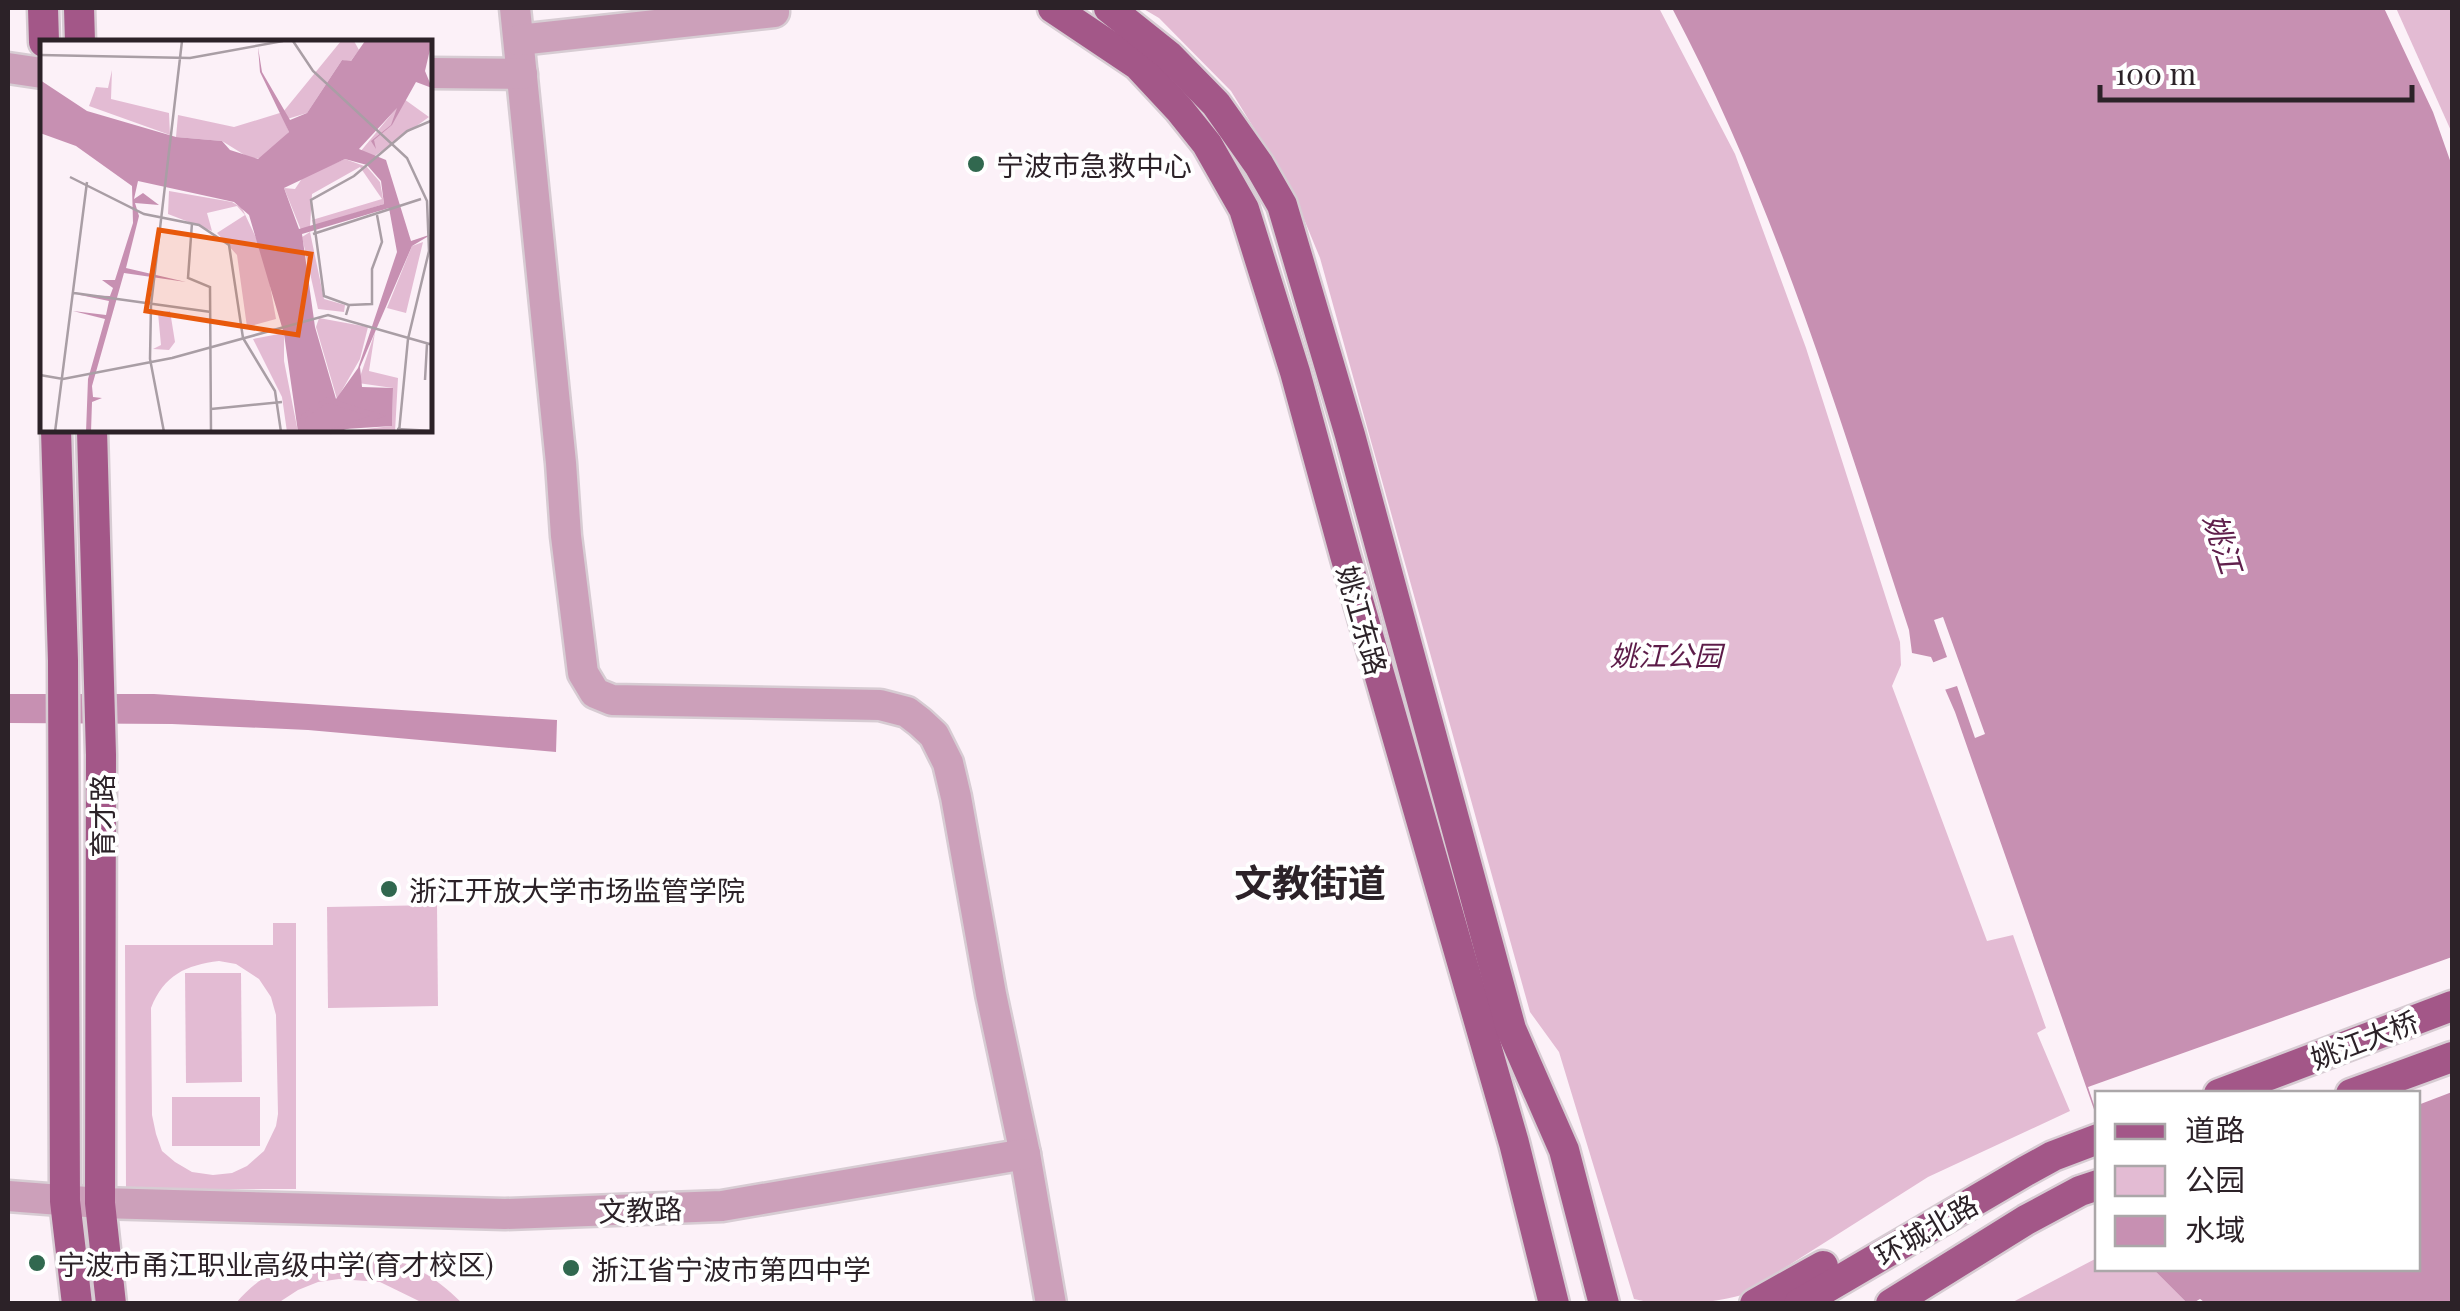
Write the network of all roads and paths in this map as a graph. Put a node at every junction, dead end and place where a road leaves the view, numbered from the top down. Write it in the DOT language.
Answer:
graph roads {
  1 [pos="43,8"];
  2 [pos="79,8"];
  3 [pos="515,8"];
  4 [pos="1053,8"];
  5 [pos="1109,8"];
  6 [pos="774,12"];
  7 [pos="44,40"];
  8 [pos="80,40"];
  9 [pos="518,40"];
  10 [pos="8,68"];
  11 [pos="40,73"];
  12 [pos="432,74"];
  13 [pos="522,74"];
  14 [pos="56,432"];
  15 [pos="92,432"];
  16 [pos="2452,1006"];
  17 [pos="2452,1057"];
  18 [pos="2227,1091"];
  19 [pos="2360,1091"];
  20 [pos="2095,1140"];
  21 [pos="1025,1154"];
  22 [pos="2002,1184"];
  23 [pos="2089,1188"];
  24 [pos="8,1196"];
  25 [pos="65,1201"];
  26 [pos="100,1203"];
  27 [pos="76,1304"];
  28 [pos="110,1304"];
  29 [pos="1051,1304"];
  30 [pos="1554,1304"];
  31 [pos="1604,1304"];
  32 [pos="1755,1304"];
  33 [pos="1798,1304"];
  34 [pos="1891,1304"];
  1 -- 7 [label="main road"];
  2 -- 8 [label="main road"];
  3 -- 9 [label="street"];
  4 -- 30 [label="main road, 姚江东路"];
  5 -- 31 [label="main road, 姚江东路"];
  6 -- 9 [label="street"];
  9 -- 13 [label="street"];
  10 -- 11 [label="street"];
  12 -- 13 [label="street"];
  13 -- 21 [label="street"];
  14 -- 25 [label="main road, 育才路"];
  15 -- 26 [label="main road, 育才路"];
  16 -- 18 [label="main road, 姚江大桥"];
  17 -- 19 [label="main road, 姚江大桥"];
  20 -- 22 [label="main road, 环城北路"];
  21 -- 26 [label="street, 文教路"];
  21 -- 29 [label="street"];
  22 -- 32 [label="main road"];
  22 -- 33 [label="main road, 环城北路"];
  23 -- 34 [label="main road, 环城北路"];
  24 -- 25 [label="street"];
  25 -- 26 [label="street"];
  25 -- 27 [label="main road, 育才路"];
  26 -- 28 [label="main road, 育才路"];
}
